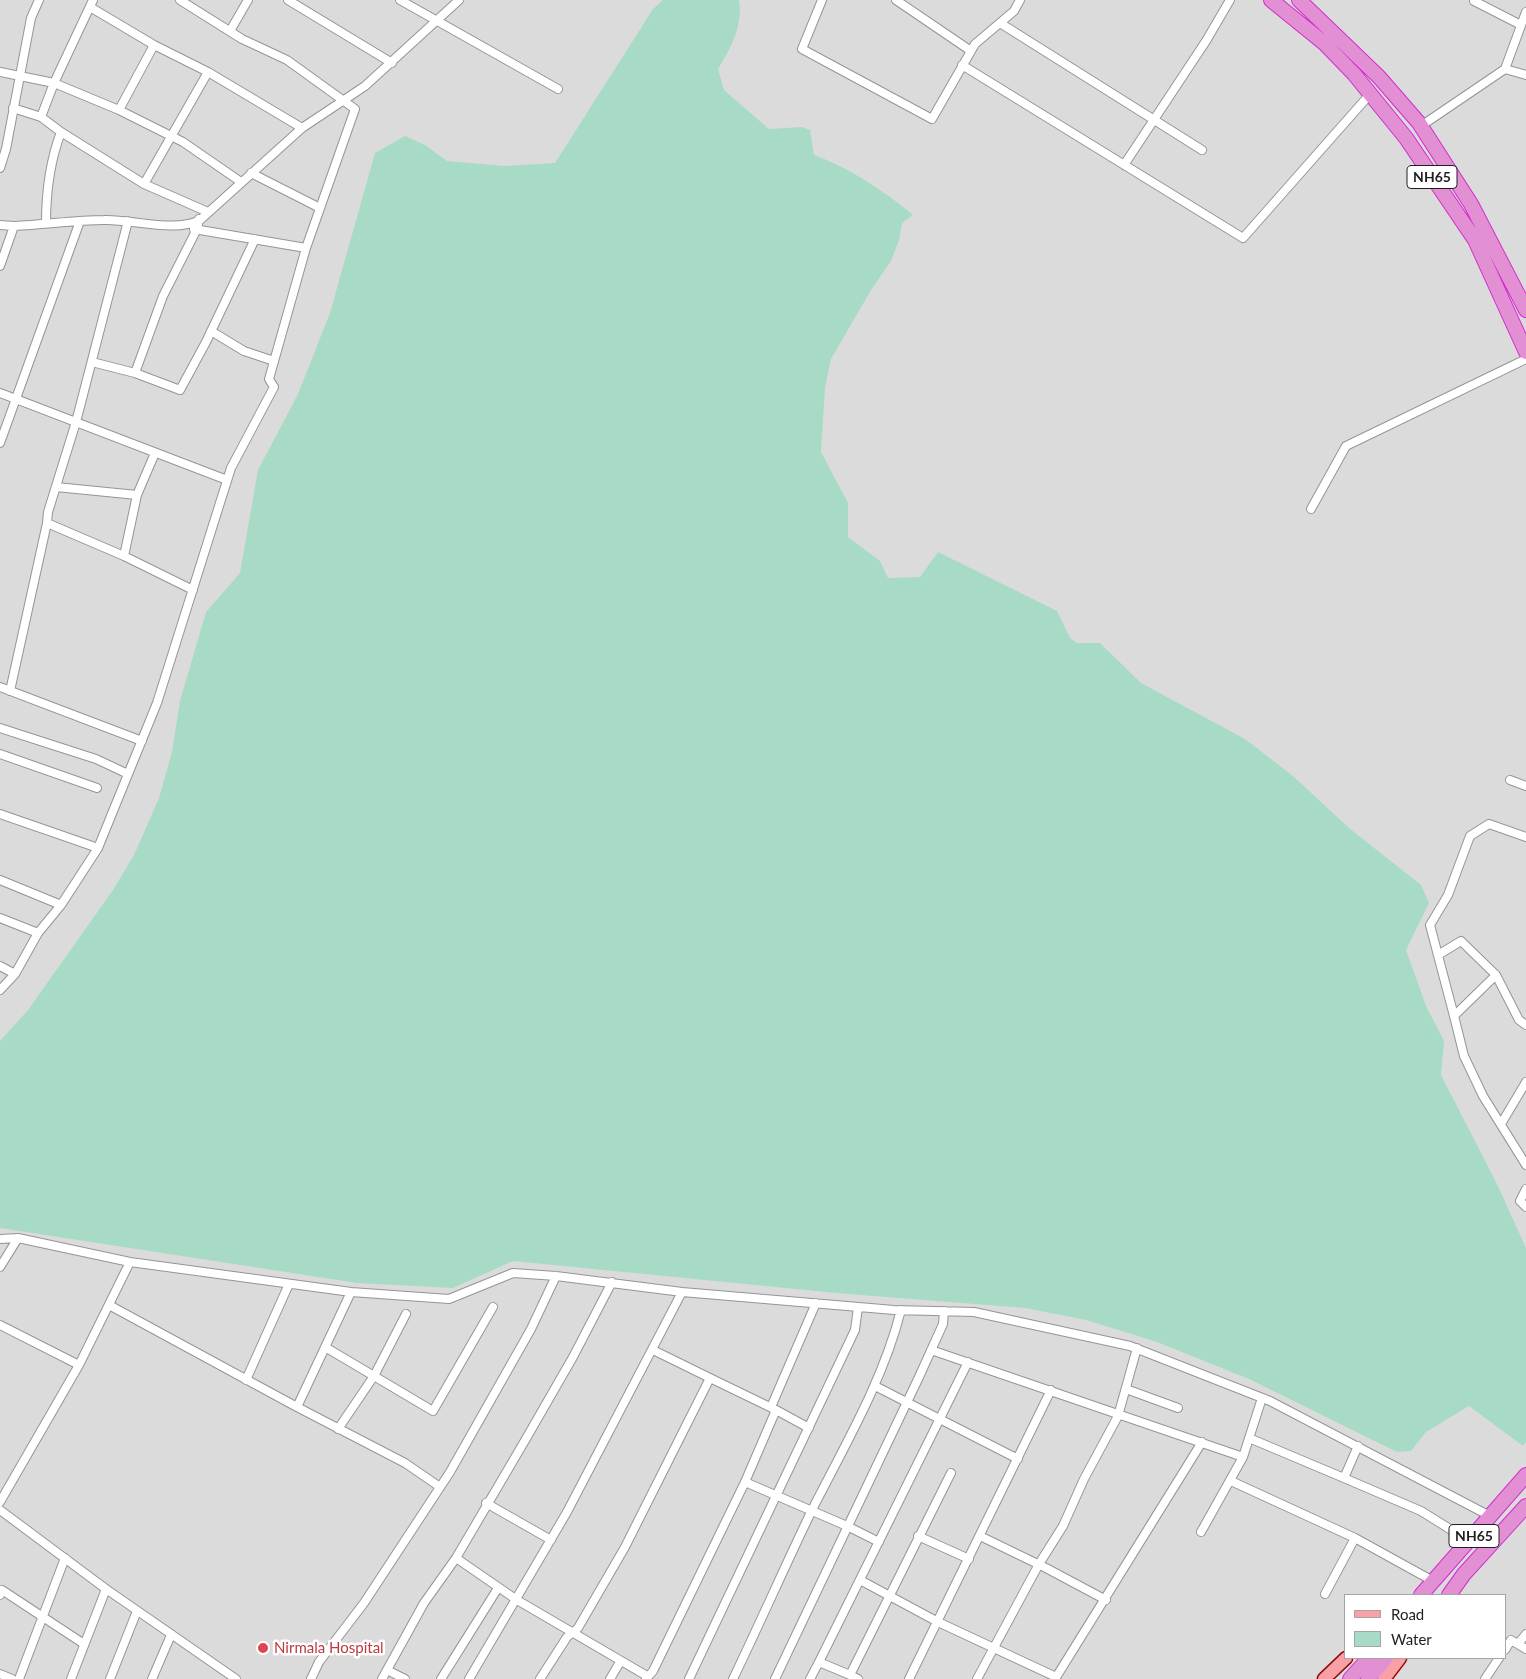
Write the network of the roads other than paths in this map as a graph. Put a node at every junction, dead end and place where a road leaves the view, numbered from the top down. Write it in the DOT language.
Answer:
graph roads {
  1 [pos="38,0"];
  2 [pos="180,0"];
  3 [pos="248,0"];
  4 [pos="288,0"];
  5 [pos="400,0"];
  6 [pos="459,0"];
  7 [pos="822,0"];
  8 [pos="896,0"];
  9 [pos="1020,0"];
  10 [pos="1230,0"];
  11 [pos="1271,0"];
  12 [pos="1299,0"];
  13 [pos="1474,1"];
  14 [pos="91,3"];
  15 [pos="1526,12"];
  16 [pos="437,21"];
  17 [pos="1000,23"];
  18 [pos="1521,25"];
  19 [pos="230,32"];
  20 [pos="154,45"];
  21 [pos="971,51"];
  22 [pos="392,63"];
  23 [pos="962,66"];
  24 [pos="1505,69"];
  25 [pos="0,72"];
  26 [pos="208,72"];
  27 [pos="1526,75"];
  28 [pos="20,76"];
  29 [pos="54,84"];
  30 [pos="558,89"];
  31 [pos="1371,93"];
  32 [pos="345,100"];
  33 [pos="14,108"];
  34 [pos="119,110"];
  35 [pos="41,117"];
  36 [pos="1153,120"];
  37 [pos="1420,126"];
  38 [pos="302,128"];
  39 [pos="61,132"];
  40 [pos="171,135"];
  41 [pos="1202,150"];
  42 [pos="1124,165"];
  43 [pos="0,168"];
  44 [pos="251,173"];
  45 [pos="241,182"];
  46 [pos="144,184"];
  47 [pos="197,207"];
  48 [pos="320,208"];
  49 [pos="208,212"];
  50 [pos="80,220"];
  51 [pos="200,220"];
  52 [pos="128,221"];
  53 [pos="46,223"];
  54 [pos="0,225"];
  55 [pos="14,226"];
  56 [pos="177,226"];
  57 [pos="197,230"];
  58 [pos="255,239"];
  59 [pos="306,248"];
  60 [pos="0,266"];
  61 [pos="1526,310"];
  62 [pos="212,331"];
  63 [pos="1526,352"];
  64 [pos="1526,359"];
  65 [pos="274,361"];
  66 [pos="92,362"];
  67 [pos="135,373"];
  68 [pos="0,393"];
  69 [pos="15,398"];
  70 [pos="76,422"];
  71 [pos="0,443"];
  72 [pos="155,453"];
  73 [pos="228,480"];
  74 [pos="56,487"];
  75 [pos="137,494"];
  76 [pos="1311,509"];
  77 [pos="48,523"];
  78 [pos="124,556"];
  79 [pos="193,590"];
  80 [pos="0,687"];
  81 [pos="10,691"];
  82 [pos="0,728"];
  83 [pos="142,741"];
  84 [pos="0,754"];
  85 [pos="128,774"];
  86 [pos="1510,780"];
  87 [pos="1526,786"];
  88 [pos="97,788"];
  89 [pos="0,814"];
  90 [pos="1526,837"];
  91 [pos="98,848"];
  92 [pos="0,880"];
  93 [pos="61,904"];
  94 [pos="0,918"];
  95 [pos="38,933"];
  96 [pos="1438,954"];
  97 [pos="0,966"];
  98 [pos="15,974"];
  99 [pos="1496,975"];
  100 [pos="0,990"];
  101 [pos="1454,1016"];
  102 [pos="1526,1025"];
  103 [pos="1526,1082"];
  104 [pos="1501,1124"];
  105 [pos="1526,1165"];
  106 [pos="1526,1189"];
  107 [pos="1526,1207"];
  108 [pos="18,1238"];
  109 [pos="0,1239"];
  110 [pos="130,1262"];
  111 [pos="0,1267"];
  112 [pos="556,1276"];
  113 [pos="612,1282"];
  114 [pos="289,1284"];
  115 [pos="351,1292"];
  116 [pos="682,1292"];
  117 [pos="816,1303"];
  118 [pos="109,1305"];
  119 [pos="493,1307"];
  120 [pos="858,1307"];
  121 [pos="902,1310"];
  122 [pos="944,1311"];
  123 [pos="406,1314"];
  124 [pos="0,1325"];
  125 [pos="325,1347"];
  126 [pos="1138,1348"];
  127 [pos="653,1350"];
  128 [pos="931,1350"];
  129 [pos="968,1362"];
  130 [pos="79,1365"];
  131 [pos="374,1376"];
  132 [pos="710,1378"];
  133 [pos="246,1380"];
  134 [pos="875,1386"];
  135 [pos="1126,1389"];
  136 [pos="1051,1390"];
  137 [pos="1262,1398"];
  138 [pos="907,1403"];
  139 [pos="296,1407"];
  140 [pos="774,1408"];
  141 [pos="1178,1408"];
  142 [pos="1118,1416"];
  143 [pos="942,1419"];
  144 [pos="809,1428"];
  145 [pos="338,1429"];
  146 [pos="1249,1438"];
  147 [pos="1202,1442"];
  148 [pos="1358,1446"];
  149 [pos="1243,1457"];
  150 [pos="1018,1459"];
  151 [pos="951,1474"];
  152 [pos="1526,1475"];
  153 [pos="1344,1478"];
  154 [pos="1232,1481"];
  155 [pos="745,1482"];
  156 [pos="440,1486"];
  157 [pos="776,1496"];
  158 [pos="0,1502"];
  159 [pos="486,1504"];
  160 [pos="1526,1506"];
  161 [pos="0,1510"];
  162 [pos="812,1510"];
  163 [pos="1490,1516"];
  164 [pos="847,1526"];
  165 [pos="1201,1532"];
  166 [pos="918,1536"];
  167 [pos="980,1536"];
  168 [pos="1355,1538"];
  169 [pos="551,1540"];
  170 [pos="1469,1541"];
  171 [pos="879,1542"];
  172 [pos="65,1558"];
  173 [pos="456,1558"];
  174 [pos="969,1559"];
  175 [pos="1039,1564"];
  176 [pos="860,1580"];
  177 [pos="1433,1581"];
  178 [pos="498,1588"];
  179 [pos="106,1589"];
  180 [pos="1,1591"];
  181 [pos="1325,1594"];
  182 [pos="1422,1594"];
  183 [pos="1454,1594"];
  184 [pos="888,1596"];
  185 [pos="517,1600"];
  186 [pos="1106,1600"];
  187 [pos="137,1610"];
  188 [pos="43,1616"];
  189 [pos="938,1622"];
  190 [pos="573,1633"];
  191 [pos="1526,1634"];
  192 [pos="171,1635"];
  193 [pos="1511,1639"];
  194 [pos="84,1644"];
  195 [pos="993,1648"];
  196 [pos="1526,1649"];
  197 [pos="1345,1659"];
  198 [pos="1368,1659"];
  199 [pos="1385,1659"];
  200 [pos="1399,1659"];
  201 [pos="1498,1659"];
  202 [pos="620,1662"];
  203 [pos="819,1662"];
  204 [pos="387,1670"];
  205 [pos="0,1674"];
  206 [pos="850,1675"];
  207 [pos="647,1678"];
  208 [pos="1055,1678"];
  209 [pos="12,1679"];
  210 [pos="19,1679"];
  211 [pos="71,1679"];
  212 [pos="110,1679"];
  213 [pos="152,1679"];
  214 [pos="236,1679"];
  215 [pos="311,1679"];
  216 [pos="382,1679"];
  217 [pos="405,1679"];
  218 [pos="441,1679"];
  219 [pos="469,1679"];
  220 [pos="540,1679"];
  221 [pos="610,1679"];
  222 [pos="689,1679"];
  223 [pos="733,1679"];
  224 [pos="775,1679"];
  225 [pos="810,1679"];
  226 [pos="858,1679"];
  227 [pos="909,1679"];
  228 [pos="977,1679"];
  229 [pos="1324,1679"];
  230 [pos="1350,1679"];
  231 [pos="1368,1679"];
  232 [pos="1384,1679"];
  233 [pos="1485,1679"];
  1 -- 28 [label="street"];
  2 -- 19 [label="street"];
  3 -- 19 [label="street"];
  4 -- 22 [label="street"];
  5 -- 16 [label="street"];
  6 -- 16 [label="street"];
  7 -- 23 [label="street"];
  8 -- 21 [label="street"];
  9 -- 17 [label="street"];
  10 -- 36 [label="street"];
  11 -- 31 [label="highway, NH65"];
  12 -- 37 [label="highway, NH65"];
  13 -- 18 [label="street"];
  14 -- 20 [label="street"];
  14 -- 29 [label="street"];
  15 -- 18 [label="street"];
  16 -- 22 [label="street"];
  16 -- 30 [label="street"];
  17 -- 21 [label="street"];
  17 -- 36 [label="street"];
  18 -- 24 [label="street"];
  19 -- 32 [label="street"];
  20 -- 26 [label="street"];
  20 -- 34 [label="street"];
  21 -- 23 [label="street"];
  22 -- 32 [label="street"];
  23 -- 42 [label="street"];
  24 -- 27 [label="street"];
  24 -- 37 [label="street"];
  25 -- 28 [label="street"];
  26 -- 38 [label="street"];
  26 -- 40 [label="street"];
  28 -- 29 [label="street"];
  28 -- 33 [label="street"];
  29 -- 34 [label="street"];
  29 -- 35 [label="street"];
  31 -- 42 [label="street"];
  31 -- 63 [label="highway, NH65"];
  32 -- 38 [label="street"];
  32 -- 48 [label="street"];
  33 -- 35 [label="street"];
  33 -- 43 [label="street"];
  34 -- 40 [label="street"];
  35 -- 39 [label="street"];
  36 -- 41 [label="street"];
  36 -- 42 [label="street"];
  37 -- 61 [label="highway, NH65"];
  38 -- 44 [label="street"];
  39 -- 46 [label="street"];
  39 -- 53 [label="street"];
  40 -- 45 [label="street"];
  40 -- 46 [label="street"];
  44 -- 45 [label="street"];
  44 -- 48 [label="street"];
  45 -- 49 [label="street"];
  46 -- 47 [label="street"];
  47 -- 49 [label="street"];
  47 -- 51 [label="street"];
  48 -- 59 [label="street"];
  49 -- 51 [label="street"];
  50 -- 52 [label="street"];
  50 -- 53 [label="street"];
  50 -- 69 [label="street"];
  51 -- 56 [label="street"];
  51 -- 57 [label="street"];
  52 -- 56 [label="street"];
  52 -- 66 [label="street"];
  53 -- 55 [label="street"];
  54 -- 55 [label="street"];
  55 -- 60 [label="street"];
  56 -- 57 [label="street"];
  57 -- 58 [label="street"];
  57 -- 67 [label="street"];
  58 -- 59 [label="street"];
  58 -- 62 [label="street"];
  59 -- 65 [label="street"];
  62 -- 65 [label="street"];
  62 -- 67 [label="street"];
  64 -- 76 [label="street"];
  65 -- 73 [label="street"];
  66 -- 67 [label="street"];
  66 -- 70 [label="street"];
  68 -- 69 [label="street"];
  69 -- 70 [label="street"];
  69 -- 71 [label="street"];
  70 -- 72 [label="street"];
  70 -- 74 [label="street"];
  72 -- 73 [label="street"];
  72 -- 75 [label="street"];
  73 -- 79 [label="street"];
  74 -- 75 [label="street"];
  74 -- 77 [label="street"];
  75 -- 78 [label="street"];
  77 -- 78 [label="street"];
  77 -- 81 [label="street"];
  78 -- 79 [label="street"];
  79 -- 83 [label="street"];
  80 -- 81 [label="street"];
  81 -- 83 [label="street"];
  82 -- 85 [label="street"];
  83 -- 85 [label="street"];
  84 -- 88 [label="street"];
  85 -- 91 [label="street"];
  86 -- 87 [label="street"];
  89 -- 91 [label="street"];
  90 -- 96 [label="street"];
  91 -- 93 [label="street"];
  92 -- 93 [label="street"];
  93 -- 95 [label="street"];
  94 -- 95 [label="street"];
  95 -- 98 [label="street"];
  96 -- 99 [label="street"];
  96 -- 101 [label="street"];
  97 -- 98 [label="street"];
  98 -- 100 [label="street"];
  99 -- 101 [label="street"];
  99 -- 102 [label="street"];
  101 -- 104 [label="street"];
  103 -- 104 [label="street"];
  104 -- 105 [label="street"];
  106 -- 107 [label="street"];
  108 -- 109 [label="street"];
  108 -- 110 [label="street"];
  108 -- 111 [label="street"];
  110 -- 114 [label="street"];
  110 -- 118 [label="street"];
  112 -- 113 [label="street"];
  112 -- 115 [label="street"];
  112 -- 156 [label="street"];
  113 -- 116 [label="street"];
  113 -- 159 [label="street"];
  114 -- 115 [label="street"];
  114 -- 133 [label="street"];
  115 -- 125 [label="street"];
  116 -- 117 [label="street"];
  116 -- 127 [label="street"];
  117 -- 120 [label="street"];
  117 -- 140 [label="street"];
  118 -- 130 [label="street"];
  118 -- 133 [label="street"];
  119 -- 131 [label="street"];
  120 -- 121 [label="street"];
  120 -- 144 [label="street"];
  121 -- 122 [label="street"];
  121 -- 134 [label="street"];
  122 -- 126 [label="street"];
  122 -- 128 [label="street"];
  123 -- 131 [label="street"];
  124 -- 130 [label="street"];
  125 -- 131 [label="street"];
  125 -- 139 [label="street"];
  126 -- 135 [label="street"];
  126 -- 137 [label="street"];
  127 -- 132 [label="street"];
  127 -- 169 [label="street"];
  128 -- 129 [label="street"];
  128 -- 138 [label="street"];
  129 -- 136 [label="street"];
  129 -- 143 [label="street"];
  130 -- 158 [label="street"];
  131 -- 145 [label="street"];
  132 -- 140 [label="street"];
  132 -- 190 [label="street"];
  133 -- 139 [label="street"];
  134 -- 138 [label="street"];
  134 -- 162 [label="street"];
  135 -- 141 [label="street"];
  135 -- 142 [label="street"];
  136 -- 142 [label="street"];
  136 -- 150 [label="street"];
  137 -- 146 [label="street"];
  137 -- 148 [label="street"];
  138 -- 143 [label="street"];
  138 -- 164 [label="street"];
  139 -- 145 [label="street"];
  140 -- 144 [label="street"];
  140 -- 155 [label="street"];
  142 -- 147 [label="street"];
  142 -- 175 [label="street"];
  143 -- 150 [label="street"];
  143 -- 171 [label="street"];
  144 -- 157 [label="street"];
  145 -- 156 [label="street"];
  146 -- 149 [label="street"];
  146 -- 153 [label="street"];
  147 -- 149 [label="street"];
  147 -- 186 [label="street"];
  148 -- 153 [label="street"];
  148 -- 163 [label="street"];
  149 -- 154 [label="street"];
  150 -- 167 [label="street"];
  151 -- 166 [label="street"];
  152 -- 163 [label="highway, NH65"];
  153 -- 170 [label="street"];
  154 -- 165 [label="street"];
  154 -- 168 [label="street"];
  155 -- 157 [label="street"];
  155 -- 207 [label="street"];
  156 -- 215 [label="street"];
  157 -- 162 [label="street"];
  157 -- 222 [label="street"];
  159 -- 169 [label="street"];
  159 -- 173 [label="street"];
  160 -- 183 [label="highway, NH65"];
  161 -- 172 [label="street"];
  162 -- 164 [label="street"];
  162 -- 223 [label="street"];
  163 -- 170 [label="highway, NH65"];
  164 -- 171 [label="street"];
  164 -- 224 [label="street"];
  166 -- 174 [label="street"];
  166 -- 184 [label="street"];
  167 -- 174 [label="street"];
  167 -- 175 [label="street"];
  168 -- 177 [label="street"];
  168 -- 181 [label="street"];
  169 -- 185 [label="street"];
  170 -- 177 [label="highway, NH65"];
  171 -- 176 [label="street"];
  172 -- 179 [label="street"];
  172 -- 188 [label="street"];
  173 -- 178 [label="street"];
  173 -- 204 [label="street"];
  174 -- 189 [label="street"];
  175 -- 186 [label="street"];
  175 -- 195 [label="street"];
  176 -- 184 [label="street"];
  176 -- 203 [label="street"];
  177 -- 182 [label="highway, NH65"];
  178 -- 185 [label="street"];
  178 -- 218 [label="street"];
  179 -- 187 [label="street"];
  179 -- 194 [label="street"];
  180 -- 188 [label="street"];
  184 -- 189 [label="street"];
  184 -- 206 [label="street"];
  185 -- 190 [label="street"];
  185 -- 219 [label="street"];
  186 -- 208 [label="street"];
  187 -- 192 [label="street"];
  187 -- 212 [label="street"];
  188 -- 194 [label="street"];
  188 -- 210 [label="street"];
  189 -- 195 [label="street"];
  189 -- 227 [label="street"];
  190 -- 202 [label="street"];
  190 -- 220 [label="street"];
  191 -- 193 [label="street"];
  192 -- 213 [label="street"];
  192 -- 214 [label="street"];
  193 -- 196 [label="street"];
  194 -- 211 [label="street"];
  195 -- 208 [label="street"];
  195 -- 228 [label="street"];
  197 -- 229 [label="main road"];
  198 -- 230 [label="highway"];
  199 -- 231 [label="highway"];
  200 -- 232 [label="main road"];
  201 -- 233 [label="street"];
  202 -- 207 [label="street"];
  202 -- 221 [label="street"];
  203 -- 206 [label="street"];
  203 -- 225 [label="street"];
  204 -- 216 [label="street"];
  204 -- 217 [label="street"];
  205 -- 209 [label="street"];
  206 -- 226 [label="street"];
}
